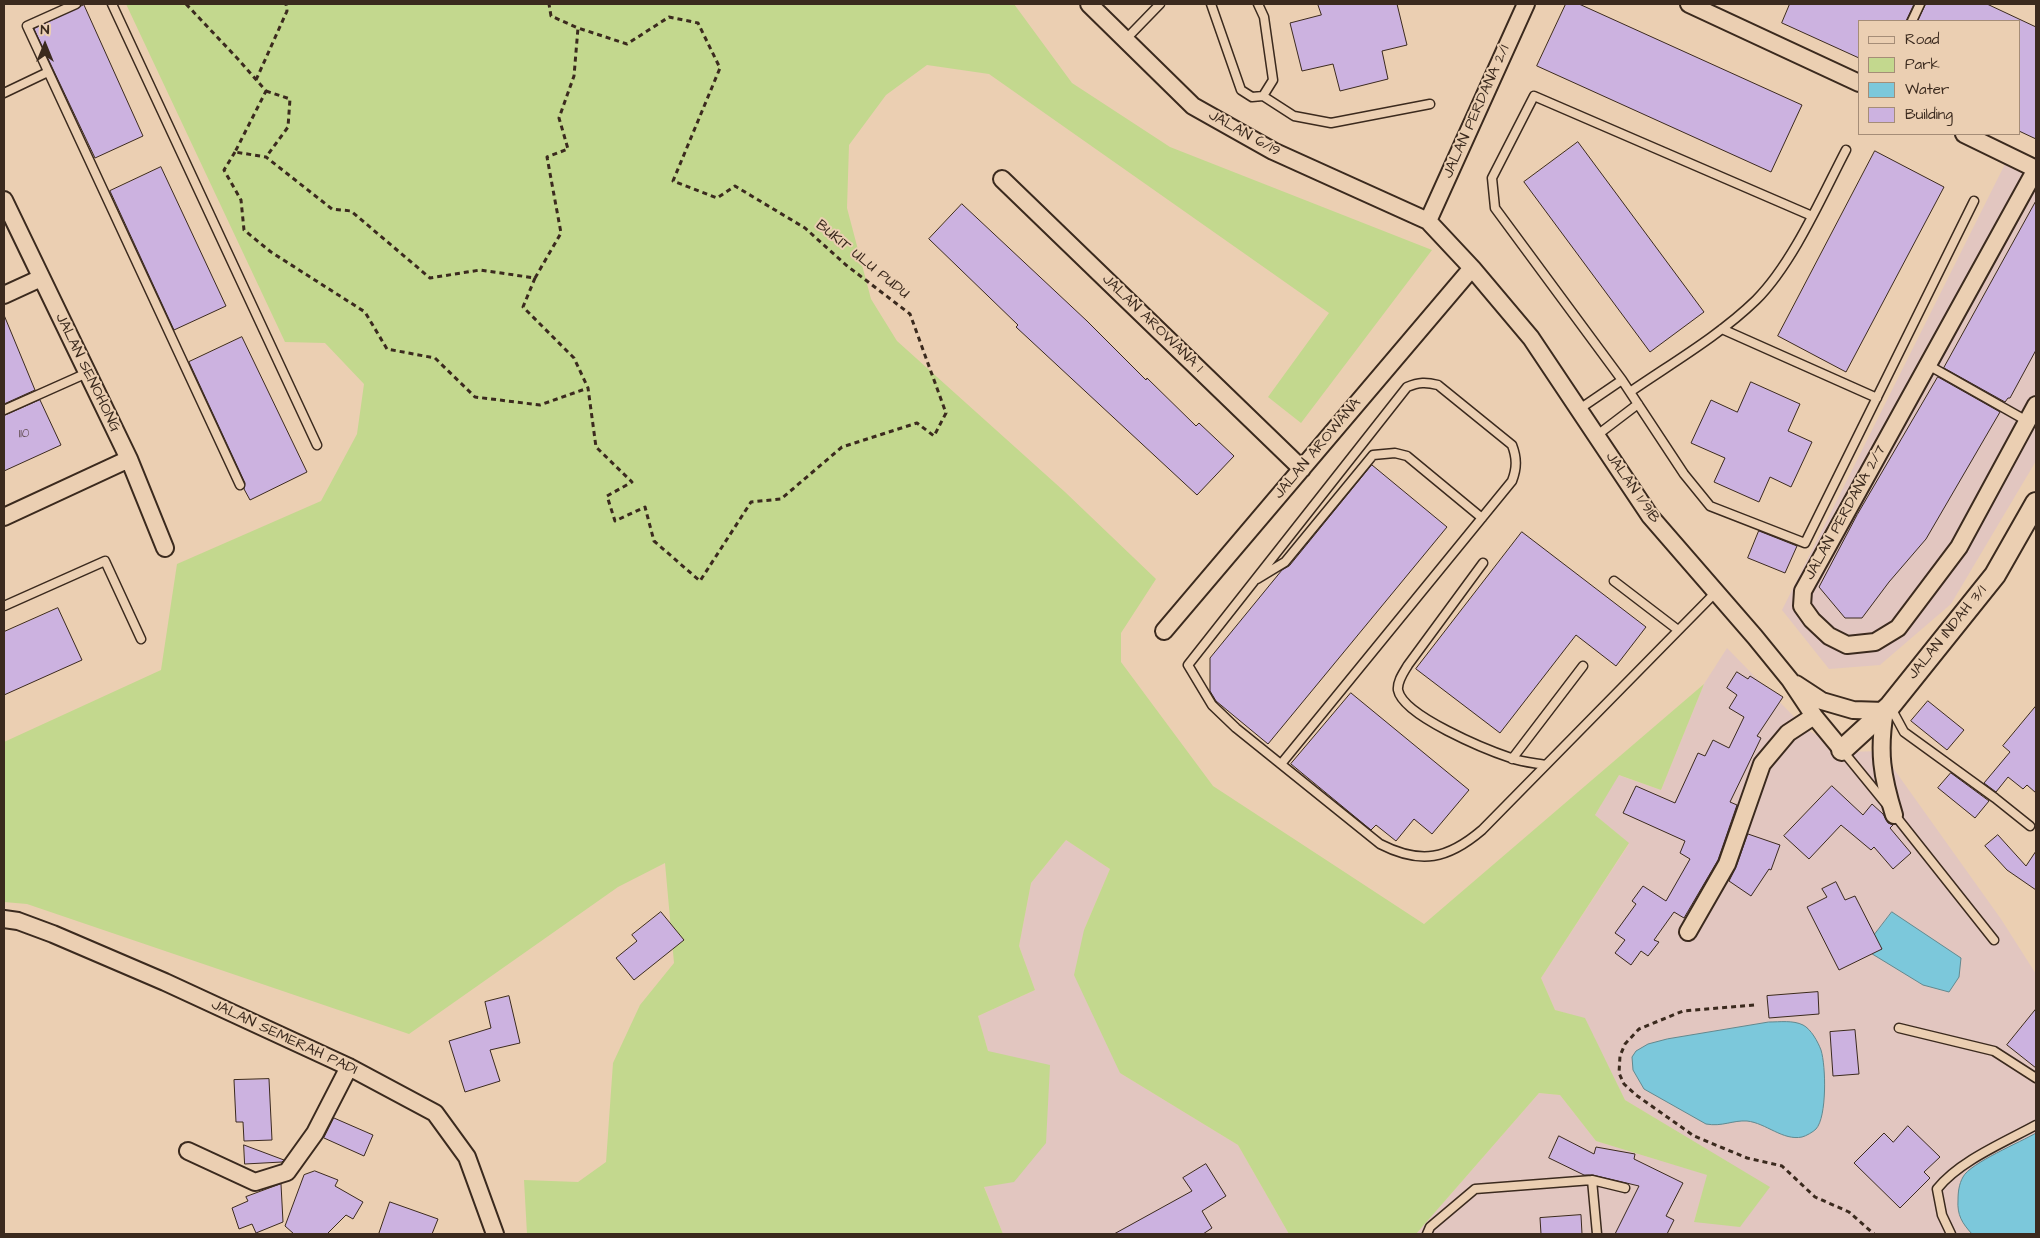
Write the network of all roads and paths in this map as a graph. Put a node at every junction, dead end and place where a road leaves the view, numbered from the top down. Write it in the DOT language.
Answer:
graph roads {
  1 [pos="76,4"];
  2 [pos="112,4"];
  3 [pos="186,4"];
  4 [pos="286,4"];
  5 [pos="549,4"];
  6 [pos="1089,4"];
  7 [pos="1160,4"];
  8 [pos="1211,4"];
  9 [pos="1258,4"];
  10 [pos="1526,4"];
  11 [pos="1689,4"];
  12 [pos="1920,4"];
  13 [pos="1912,20"];
  14 [pos="578,28"];
  15 [pos="1126,39"];
  16 [pos="48,72"];
  17 [pos="256,80"];
  18 [pos="1858,83"];
  19 [pos="266,91"];
  20 [pos="4,93"];
  21 [pos="1263,96"];
  22 [pos="1430,104"];
  23 [pos="1966,135"];
  24 [pos="1846,150"];
  25 [pos="235,152"];
  26 [pos="266,157"];
  27 [pos="2036,169"];
  28 [pos="1002,179"];
  29 [pos="4,200"];
  30 [pos="1974,201"];
  31 [pos="1812,216"];
  32 [pos="1428,220"];
  33 [pos="1472,268"];
  34 [pos="41,278"];
  35 [pos="536,278"];
  36 [pos="4,295"];
  37 [pos="1722,329"];
  38 [pos="1928,365"];
  39 [pos="87,373"];
  40 [pos="1622,380"];
  41 [pos="588,388"];
  42 [pos="1630,392"];
  43 [pos="1877,398"];
  44 [pos="1638,404"];
  45 [pos="2036,405"];
  46 [pos="4,410"];
  47 [pos="1578,410"];
  48 [pos="2027,421"];
  49 [pos="1596,436"];
  50 [pos="317,445"];
  51 [pos="128,459"];
  52 [pos="1302,469"];
  53 [pos="240,485"];
  54 [pos="2036,503"];
  55 [pos="4,517"];
  56 [pos="1482,518"];
  57 [pos="165,548"];
  58 [pos="1483,563"];
  59 [pos="1614,581"];
  60 [pos="1253,582"];
  61 [pos="1716,591"];
  62 [pos="4,606"];
  63 [pos="1678,630"];
  64 [pos="1164,631"];
  65 [pos="141,639"];
  66 [pos="1583,666"];
  67 [pos="1790,680"];
  68 [pos="1888,709"];
  69 [pos="1814,716"];
  70 [pos="1842,750"];
  71 [pos="1512,759"];
  72 [pos="1281,764"];
  73 [pos="1545,766"];
  74 [pos="1894,815"];
  75 [pos="2030,826"];
  76 [pos="4,919"];
  77 [pos="1688,932"];
  78 [pos="1994,940"];
  79 [pos="1754,1005"];
  80 [pos="1899,1028"];
  81 [pos="349,1067"];
  82 [pos="2036,1078"];
  83 [pos="2036,1125"];
  84 [pos="188,1151"];
  85 [pos="1592,1180"];
  86 [pos="1625,1188"];
  87 [pos="495,1234"];
  88 [pos="1427,1234"];
  89 [pos="1596,1234"];
  90 [pos="1874,1234"];
  91 [pos="1950,1234"];
  1 -- 16 [label="lane"];
  2 -- 50 [label="lane"];
  3 -- 17 [label="path"];
  4 -- 17 [label="path"];
  5 -- 14 [label="path, BUKIT ULU PUDU"];
  6 -- 15 [label="street, JALAN 6/19"];
  7 -- 15 [label="lane"];
  8 -- 21 [label="lane"];
  9 -- 21 [label="lane"];
  10 -- 32 [label="street, JALAN PERDANA 2/1"];
  11 -- 18 [label="street"];
  12 -- 13 [label="lane"];
  14 -- 35 [label="path, BUKIT ULU PUDU"];
  14 -- 41 [label="path, BUKIT ULU PUDU"];
  15 -- 32 [label="street, JALAN 6/19"];
  16 -- 20 [label="lane"];
  16 -- 53 [label="lane"];
  17 -- 19 [label="path"];
  19 -- 25 [label="path"];
  19 -- 26 [label="path"];
  21 -- 22 [label="lane"];
  23 -- 27 [label="street"];
  24 -- 31 [label="lane"];
  25 -- 26 [label="path"];
  25 -- 41 [label="path"];
  26 -- 35 [label="path"];
  27 -- 38 [label="street, JALAN PERDANA 2/7"];
  28 -- 52 [label="street, JALAN AROWANA 1"];
  29 -- 34 [label="street, JALAN SENOHONG"];
  30 -- 43 [label="lane"];
  31 -- 37 [label="lane"];
  31 -- 40 [label="lane"];
  32 -- 33 [label="street, JALAN 1/91B"];
  33 -- 47 [label="street, JALAN 1/91B"];
  33 -- 52 [label="street, JALAN AROWANA"];
  34 -- 36 [label="street"];
  34 -- 39 [label="street, JALAN SENOHONG"];
  35 -- 41 [label="path, BUKIT ULU PUDU"];
  37 -- 42 [label="lane"];
  37 -- 43 [label="lane"];
  38 -- 48 [label="lane"];
  38 -- 48 [label="street, JALAN PERDANA 2/7"];
  39 -- 46 [label="lane"];
  39 -- 51 [label="street, JALAN SENOHONG"];
  40 -- 42 [label="lane"];
  40 -- 47 [label="lane"];
  42 -- 44 [label="lane"];
  43 -- 44 [label="lane"];
  44 -- 49 [label="lane"];
  45 -- 48 [label="street, JALAN PERDANA 2/7"];
  47 -- 49 [label="street, JALAN 1/91B"];
  49 -- 61 [label="street, JALAN 1/91B"];
  51 -- 55 [label="street"];
  51 -- 57 [label="street, JALAN SENOHONG"];
  52 -- 64 [label="street, JALAN AROWANA"];
  54 -- 68 [label="street, JALAN INDAH 3/1"];
  56 -- 60 [label="lane"];
  56 -- 60 [label="lane"];
  56 -- 72 [label="lane"];
  58 -- 71 [label="lane"];
  59 -- 63 [label="lane"];
  60 -- 72 [label="lane"];
  61 -- 63 [label="lane"];
  61 -- 67 [label="street, JALAN 1/91B"];
  62 -- 65 [label="lane"];
  63 -- 73 [label="lane"];
  66 -- 71 [label="lane"];
  67 -- 68 [label="street"];
  67 -- 69 [label="street, JALAN 1/91B"];
  68 -- 70 [label="street, JALAN INDAH 3/1"];
  68 -- 74 [label="street"];
  68 -- 75 [label="lane"];
  69 -- 70 [label="street, JALAN 1/91B"];
  69 -- 77 [label="street"];
  70 -- 74 [label="lane"];
  71 -- 73 [label="lane"];
  72 -- 73 [label="lane"];
  74 -- 78 [label="lane"];
  76 -- 81 [label="street, JALAN SEMERAH PADI"];
  79 -- 90 [label="path"];
  80 -- 82 [label="lane"];
  81 -- 84 [label="street"];
  81 -- 87 [label="street, JALAN SEMERAH PADI"];
  83 -- 91 [label="lane"];
  85 -- 86 [label="lane"];
  85 -- 88 [label="lane"];
  85 -- 89 [label="lane"];
}
